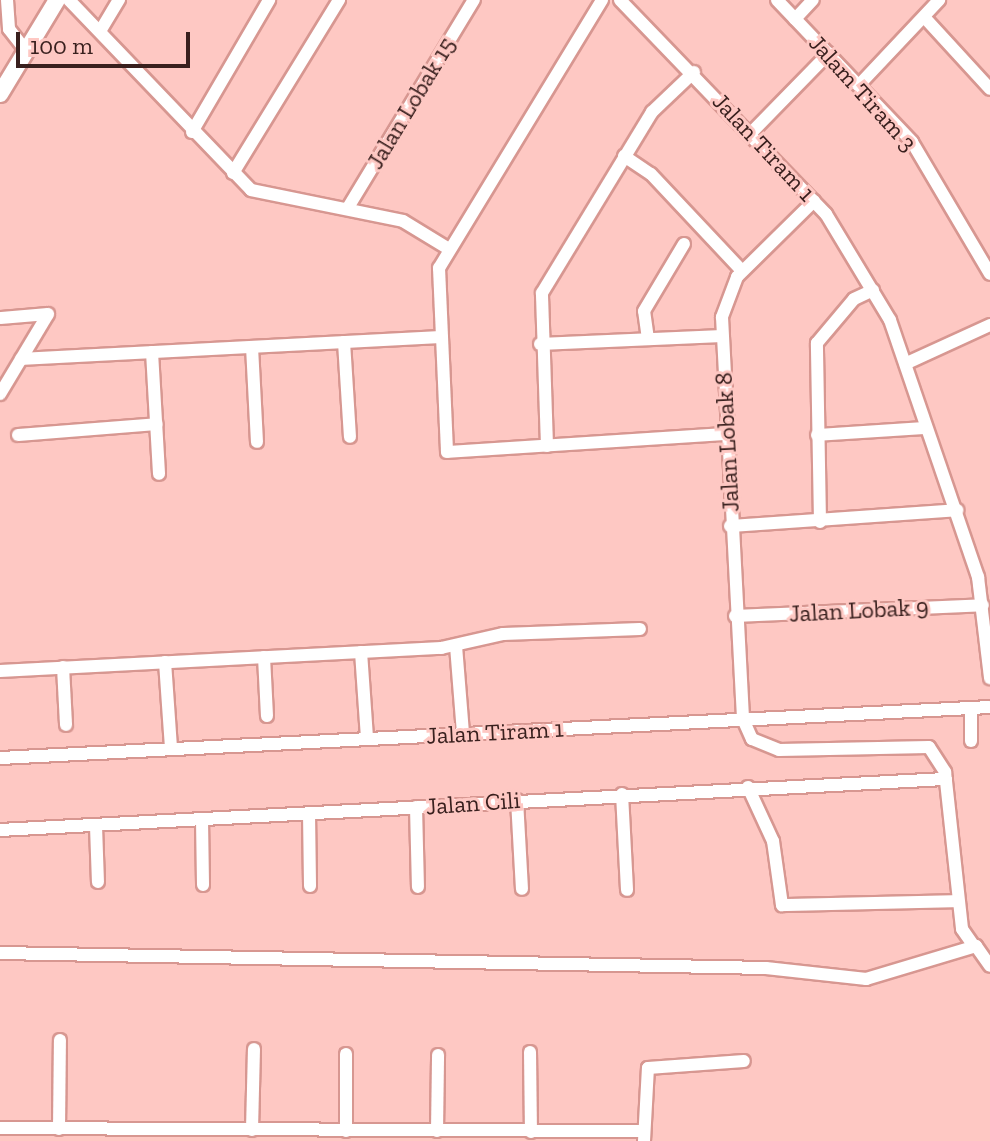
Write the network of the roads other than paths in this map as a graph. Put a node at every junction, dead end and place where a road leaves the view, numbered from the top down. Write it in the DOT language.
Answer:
graph roads {
  1 [pos="6,0"];
  2 [pos="57,0"];
  3 [pos="69,0"];
  4 [pos="119,0"];
  5 [pos="269,0"];
  6 [pos="339,0"];
  7 [pos="474,0"];
  8 [pos="602,0"];
  9 [pos="620,0"];
  10 [pos="777,0"];
  11 [pos="813,0"];
  12 [pos="939,0"];
  13 [pos="925,18"];
  14 [pos="795,19"];
  15 [pos="102,28"];
  16 [pos="26,51"];
  17 [pos="829,53"];
  18 [pos="694,72"];
  19 [pos="988,84"];
  20 [pos="859,85"];
  21 [pos="0,94"];
  22 [pos="192,132"];
  23 [pos="750,134"];
  24 [pos="624,156"];
  25 [pos="233,173"];
  26 [pos="814,201"];
  27 [pos="349,206"];
  28 [pos="684,244"];
  29 [pos="449,249"];
  30 [pos="742,271"];
  31 [pos="990,274"];
  32 [pos="873,290"];
  33 [pos="0,318"];
  34 [pos="990,325"];
  35 [pos="722,336"];
  36 [pos="439,337"];
  37 [pos="648,339"];
  38 [pos="344,342"];
  39 [pos="540,344"];
  40 [pos="252,347"];
  41 [pos="152,352"];
  42 [pos="21,359"];
  43 [pos="907,363"];
  44 [pos="0,394"];
  45 [pos="157,424"];
  46 [pos="926,428"];
  47 [pos="726,434"];
  48 [pos="18,435"];
  49 [pos="817,435"];
  50 [pos="350,437"];
  51 [pos="257,442"];
  52 [pos="547,446"];
  53 [pos="159,474"];
  54 [pos="957,510"];
  55 [pos="820,522"];
  56 [pos="730,526"];
  57 [pos="983,605"];
  58 [pos="735,616"];
  59 [pos="640,629"];
  60 [pos="456,646"];
  61 [pos="361,652"];
  62 [pos="264,657"];
  63 [pos="165,662"];
  64 [pos="63,667"];
  65 [pos="0,671"];
  66 [pos="990,678"];
  67 [pos="990,707"];
  68 [pos="971,708"];
  69 [pos="267,716"];
  70 [pos="743,719"];
  71 [pos="66,725"];
  72 [pos="463,733"];
  73 [pos="367,738"];
  74 [pos="971,741"];
  75 [pos="171,748"];
  76 [pos="0,758"];
  77 [pos="946,779"];
  78 [pos="748,787"];
  79 [pos="622,794"];
  80 [pos="517,800"];
  81 [pos="416,807"];
  82 [pos="309,813"];
  83 [pos="202,820"];
  84 [pos="96,826"];
  85 [pos="0,830"];
  86 [pos="98,882"];
  87 [pos="203,885"];
  88 [pos="310,886"];
  89 [pos="418,887"];
  90 [pos="522,889"];
  91 [pos="627,890"];
  92 [pos="957,901"];
  93 [pos="975,946"];
  94 [pos="0,953"];
  95 [pos="990,966"];
  96 [pos="60,1040"];
  97 [pos="254,1049"];
  98 [pos="530,1052"];
  99 [pos="346,1054"];
  100 [pos="438,1055"];
  101 [pos="744,1061"];
  102 [pos="0,1128"];
  103 [pos="59,1129"];
  104 [pos="252,1130"];
  105 [pos="346,1131"];
  106 [pos="437,1131"];
  107 [pos="531,1132"];
  108 [pos="644,1136"];
  1 -- 16 [label="street"];
  2 -- 16 [label="street"];
  3 -- 15 [label="street"];
  4 -- 15 [label="street"];
  5 -- 22 [label="street"];
  6 -- 25 [label="street"];
  7 -- 27 [label="street, Jalan Lobak 15"];
  8 -- 29 [label="street"];
  9 -- 18 [label="street, Jalan Tiram 1"];
  10 -- 14 [label="street, Jalam Tiram 3"];
  11 -- 14 [label="street"];
  12 -- 13 [label="street"];
  13 -- 19 [label="street"];
  13 -- 20 [label="street"];
  14 -- 17 [label="street, Jalam Tiram 3"];
  15 -- 22 [label="street"];
  16 -- 21 [label="street"];
  17 -- 20 [label="street, Jalam Tiram 3"];
  17 -- 23 [label="street"];
  18 -- 23 [label="street, Jalan Tiram 1"];
  18 -- 24 [label="street"];
  20 -- 31 [label="street, Jalam Tiram 3"];
  22 -- 25 [label="street"];
  23 -- 26 [label="street, Jalan Tiram 1"];
  24 -- 30 [label="street"];
  24 -- 39 [label="street"];
  25 -- 27 [label="street"];
  26 -- 30 [label="street, Jalan Lobak 8"];
  26 -- 32 [label="street, Jalan Tiram 1"];
  27 -- 29 [label="street"];
  28 -- 37 [label="street"];
  29 -- 36 [label="street"];
  30 -- 35 [label="street, Jalan Lobak 8"];
  32 -- 43 [label="street, Jalan Tiram 1"];
  32 -- 49 [label="street"];
  33 -- 42 [label="street"];
  34 -- 43 [label="street"];
  35 -- 37 [label="street"];
  35 -- 47 [label="street, Jalan Lobak 8"];
  36 -- 38 [label="street"];
  36 -- 52 [label="street"];
  37 -- 39 [label="street"];
  38 -- 40 [label="street"];
  38 -- 50 [label="street"];
  39 -- 52 [label="street"];
  40 -- 41 [label="street"];
  40 -- 51 [label="street"];
  41 -- 42 [label="street"];
  41 -- 45 [label="street"];
  42 -- 44 [label="street"];
  43 -- 46 [label="street, Jalan Tiram 1"];
  45 -- 48 [label="street"];
  45 -- 53 [label="street"];
  46 -- 49 [label="street"];
  46 -- 54 [label="street, Jalan Tiram 1"];
  47 -- 52 [label="street"];
  47 -- 56 [label="street, Jalan Lobak 8"];
  49 -- 55 [label="street"];
  54 -- 55 [label="street"];
  54 -- 57 [label="street, Jalan Tiram 1"];
  55 -- 56 [label="street"];
  56 -- 58 [label="street, Jalan Lobak 8"];
  57 -- 58 [label="street, Jalan Lobak 9"];
  57 -- 66 [label="street, Jalan Tiram 1"];
  58 -- 70 [label="street, Jalan Lobak 8"];
  59 -- 60 [label="street"];
  60 -- 61 [label="street"];
  60 -- 72 [label="street"];
  61 -- 62 [label="street"];
  61 -- 73 [label="street"];
  62 -- 63 [label="street"];
  62 -- 69 [label="street"];
  63 -- 64 [label="street"];
  63 -- 75 [label="street"];
  64 -- 65 [label="street"];
  64 -- 71 [label="street"];
  67 -- 68 [label="street, Jalan Tiram 1"];
  68 -- 70 [label="street, Jalan Tiram 1"];
  68 -- 74 [label="street"];
  70 -- 72 [label="street, Jalan Tiram 1"];
  70 -- 77 [label="street"];
  72 -- 73 [label="street, Jalan Tiram 1"];
  73 -- 75 [label="street, Jalan Tiram 1"];
  75 -- 76 [label="street, Jalan Tiram 1"];
  77 -- 78 [label="street, Jalan Cili"];
  77 -- 92 [label="street"];
  78 -- 79 [label="street, Jalan Cili"];
  78 -- 92 [label="street"];
  79 -- 80 [label="street, Jalan Cili"];
  79 -- 91 [label="street"];
  80 -- 81 [label="street, Jalan Cili"];
  80 -- 90 [label="street"];
  81 -- 82 [label="street, Jalan Cili"];
  81 -- 89 [label="street"];
  82 -- 83 [label="street, Jalan Cili"];
  82 -- 88 [label="street"];
  83 -- 84 [label="street, Jalan Cili"];
  83 -- 87 [label="street"];
  84 -- 85 [label="street, Jalan Cili"];
  84 -- 86 [label="street"];
  92 -- 93 [label="street"];
  93 -- 94 [label="street"];
  93 -- 95 [label="street"];
  96 -- 103 [label="street"];
  97 -- 104 [label="street"];
  98 -- 107 [label="street"];
  99 -- 105 [label="street"];
  100 -- 106 [label="street"];
  101 -- 108 [label="street"];
  102 -- 103 [label="street"];
  103 -- 104 [label="street"];
  104 -- 105 [label="street"];
  105 -- 106 [label="street"];
  106 -- 107 [label="street"];
  107 -- 108 [label="street"];
}
